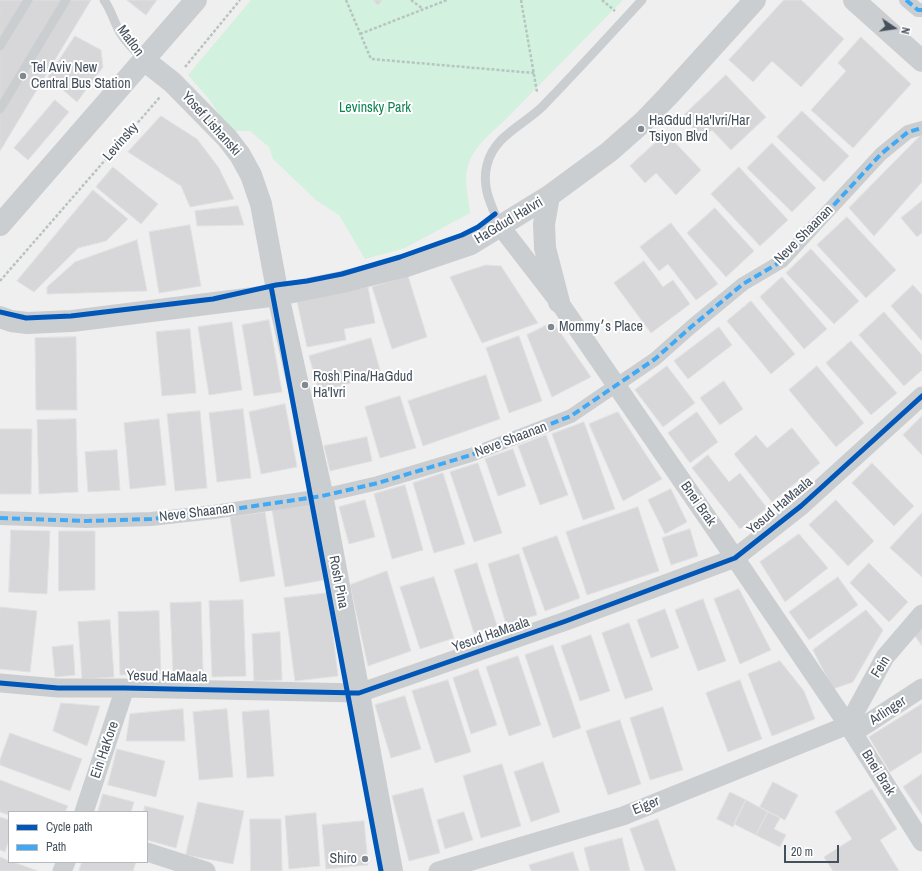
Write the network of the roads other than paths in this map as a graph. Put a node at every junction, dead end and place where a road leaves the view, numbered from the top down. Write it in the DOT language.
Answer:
graph roads {
  1 [pos="28,0"];
  2 [pos="66,0"];
  3 [pos="104,0"];
  4 [pos="196,0"];
  5 [pos="642,0"];
  6 [pos="755,0"];
  7 [pos="854,0"];
  8 [pos="906,0"];
  9 [pos="920,10"];
  10 [pos="0,46"];
  11 [pos="920,59"];
  12 [pos="144,60"];
  13 [pos="0,109"];
  14 [pos="922,128"];
  15 [pos="550,196"];
  16 [pos="0,225"];
  17 [pos="501,227"];
  18 [pos="278,295"];
  19 [pos="559,302"];
  20 [pos="0,317"];
  21 [pos="616,386"];
  22 [pos="922,396"];
  23 [pos="322,496"];
  24 [pos="0,518"];
  25 [pos="735,558"];
  26 [pos="922,614"];
  27 [pos="0,683"];
  28 [pos="125,688"];
  29 [pos="922,688"];
  30 [pos="359,693"];
  31 [pos="850,729"];
  32 [pos="84,811"];
  33 [pos="922,842"];
  34 [pos="148,852"];
  35 [pos="206,871"];
  36 [pos="392,871"];
  37 [pos="438,871"];
  1 -- 10 [label="lane"];
  2 -- 13 [label="lane"];
  3 -- 12 [label="lane, Matlon"];
  4 -- 12 [label="street"];
  5 -- 17 [label="lane, Bnei Brak"];
  6 -- 15 [label="street, HaGdud HaIvri"];
  7 -- 11 [label="street"];
  8 -- 9 [label="street"];
  12 -- 16 [label="street"];
  12 -- 18 [label="street, Yosef Lishanski"];
  14 -- 21 [label="street, Neve Shaanan"];
  15 -- 17 [label="street, HaGdud HaIvri"];
  15 -- 19 [label="street"];
  17 -- 18 [label="street, HaGdud HaIvri"];
  17 -- 19 [label="street, Bnei Brak"];
  18 -- 20 [label="street, HaGdud HaIvri"];
  18 -- 23 [label="street, Rosh Pina"];
  19 -- 21 [label="street, Bnei Brak"];
  21 -- 23 [label="street, Neve Shaanan"];
  21 -- 25 [label="street, Bnei Brak"];
  22 -- 25 [label="street, Yesud HaMaala"];
  23 -- 24 [label="street, Neve Shaanan"];
  23 -- 30 [label="street, Rosh Pina"];
  25 -- 30 [label="street, Yesud HaMaala"];
  25 -- 31 [label="street, Bnei Brak"];
  26 -- 31 [label="street, Fein"];
  27 -- 28 [label="street, Yesud HaMaala"];
  28 -- 30 [label="street, Yesud HaMaala"];
  28 -- 32 [label="street, Ein HaKore"];
  29 -- 31 [label="street, Arlinger"];
  30 -- 36 [label="street, Rosh Pina"];
  31 -- 33 [label="street, Bnei Brak"];
  31 -- 37 [label="street, Eiger"];
  34 -- 35 [label="street"];
}
